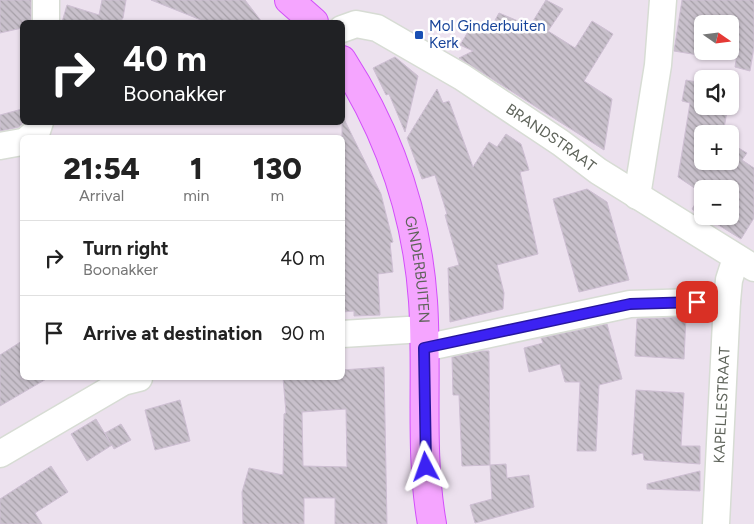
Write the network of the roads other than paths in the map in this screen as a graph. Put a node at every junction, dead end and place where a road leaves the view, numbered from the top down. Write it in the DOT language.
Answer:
graph roads {
  1 [pos="46,0"];
  2 [pos="289,0"];
  3 [pos="663,0"];
  4 [pos="46,20"];
  5 [pos="312,20"];
  6 [pos="345,28"];
  7 [pos="345,65"];
  8 [pos="20,142"];
  9 [pos="0,146"];
  10 [pos="637,196"];
  11 [pos="745,263"];
  12 [pos="727,301"];
  13 [pos="345,334"];
  14 [pos="424,339"];
  15 [pos="131,380"];
  16 [pos="0,454"];
  17 [pos="432,524"];
  18 [pos="716,524"];
  1 -- 4 [label="street"];
  2 -- 5 [label="main road"];
  3 -- 10 [label="street"];
  6 -- 10 [label="street, BRANDSTRAAT"];
  7 -- 14 [label="main road, GINDERBUITEN"];
  8 -- 9 [label="street"];
  10 -- 11 [label="street, BRANDSTRAAT"];
  11 -- 12 [label="street, KAPELLESTRAAT"];
  12 -- 14 [label="street"];
  12 -- 18 [label="street, KAPELLESTRAAT"];
  13 -- 14 [label="street"];
  14 -- 17 [label="main road, GINDERBUITEN"];
  15 -- 16 [label="street"];
}
